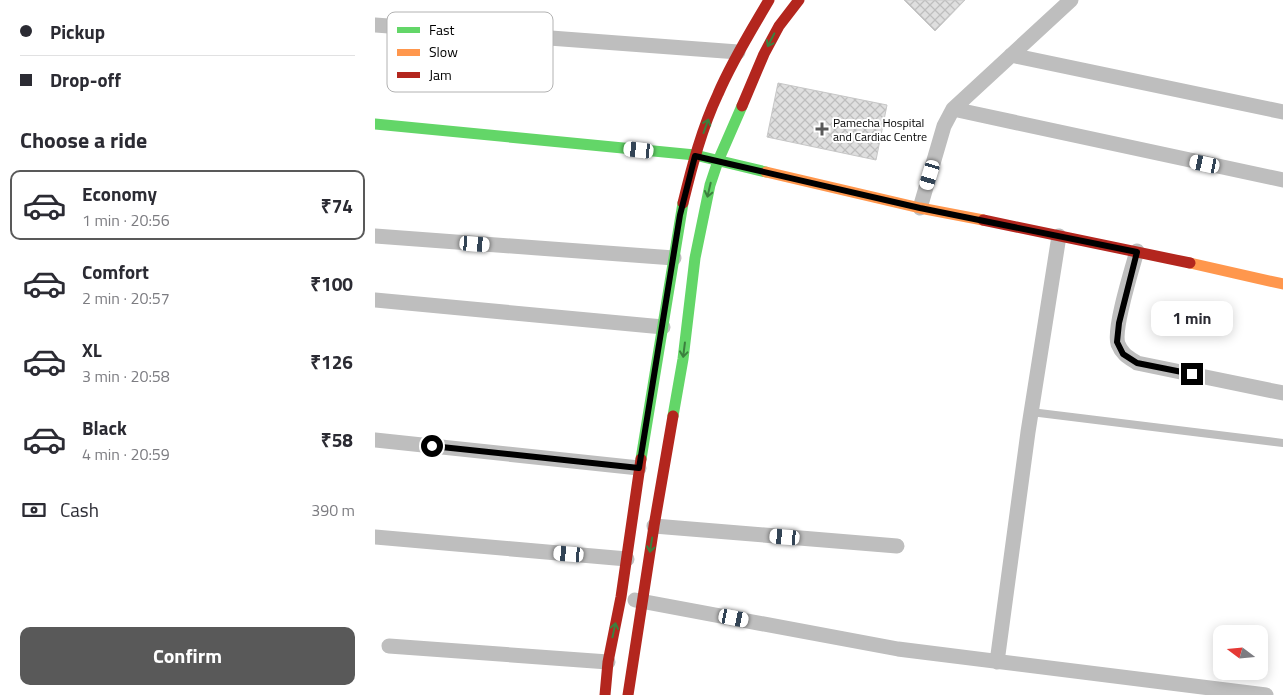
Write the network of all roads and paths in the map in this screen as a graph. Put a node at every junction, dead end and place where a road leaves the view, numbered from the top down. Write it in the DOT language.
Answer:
graph roads {
  1 [pos="769,0"];
  2 [pos="799,0"];
  3 [pos="1071,0"];
  4 [pos="553,38"];
  5 [pos="738,52"];
  6 [pos="1011,55"];
  7 [pos="953,109"];
  8 [pos="1283,112"];
  9 [pos="375,124"];
  10 [pos="695,156"];
  11 [pos="718,161"];
  12 [pos="1283,180"];
  13 [pos="920,208"];
  14 [pos="375,236"];
  15 [pos="1059,236"];
  16 [pos="1137,252"];
  17 [pos="673,258"];
  18 [pos="1283,284"];
  19 [pos="375,300"];
  20 [pos="663,327"];
  21 [pos="1283,394"];
  22 [pos="1031,412"];
  23 [pos="375,440"];
  24 [pos="1283,443"];
  25 [pos="639,468"];
  26 [pos="654,526"];
  27 [pos="375,537"];
  28 [pos="897,546"];
  29 [pos="627,559"];
  30 [pos="621,597"];
  31 [pos="642,601"];
  32 [pos="389,646"];
  33 [pos="608,662"];
  34 [pos="997,662"];
  35 [pos="1160,688"];
  36 [pos="605,695"];
  37 [pos="628,695"];
  38 [pos="1266,695"];
  1 -- 5 [label="main road"];
  2 -- 11 [label="main road, one-way"];
  3 -- 6 [label="street"];
  4 -- 5 [label="street"];
  10 -- 5 [label="main road, one-way"];
  6 -- 7 [label="street"];
  6 -- 8 [label="street"];
  7 -- 12 [label="street"];
  7 -- 13 [label="street"];
  9 -- 10 [label="main road"];
  10 -- 11 [label="main road"];
  10 -- 17 [label="main road"];
  11 -- 13 [label="main road"];
  11 -- 26 [label="main road, one-way"];
  13 -- 15 [label="main road"];
  14 -- 17 [label="street"];
  15 -- 16 [label="main road"];
  15 -- 22 [label="street"];
  16 -- 18 [label="main road"];
  16 -- 21 [label="street"];
  17 -- 20 [label="main road"];
  19 -- 20 [label="street"];
  20 -- 25 [label="main road"];
  22 -- 24 [label="lane"];
  22 -- 34 [label="street"];
  23 -- 25 [label="street"];
  25 -- 29 [label="main road"];
  26 -- 28 [label="street"];
  26 -- 31 [label="main road, one-way"];
  27 -- 29 [label="street"];
  29 -- 30 [label="main road"];
  30 -- 31 [label="street"];
  33 -- 30 [label="main road, one-way"];
  31 -- 34 [label="street"];
  31 -- 37 [label="main road"];
  32 -- 33 [label="street"];
  33 -- 36 [label="main road"];
  34 -- 35 [label="street"];
  35 -- 38 [label="street"];
}
